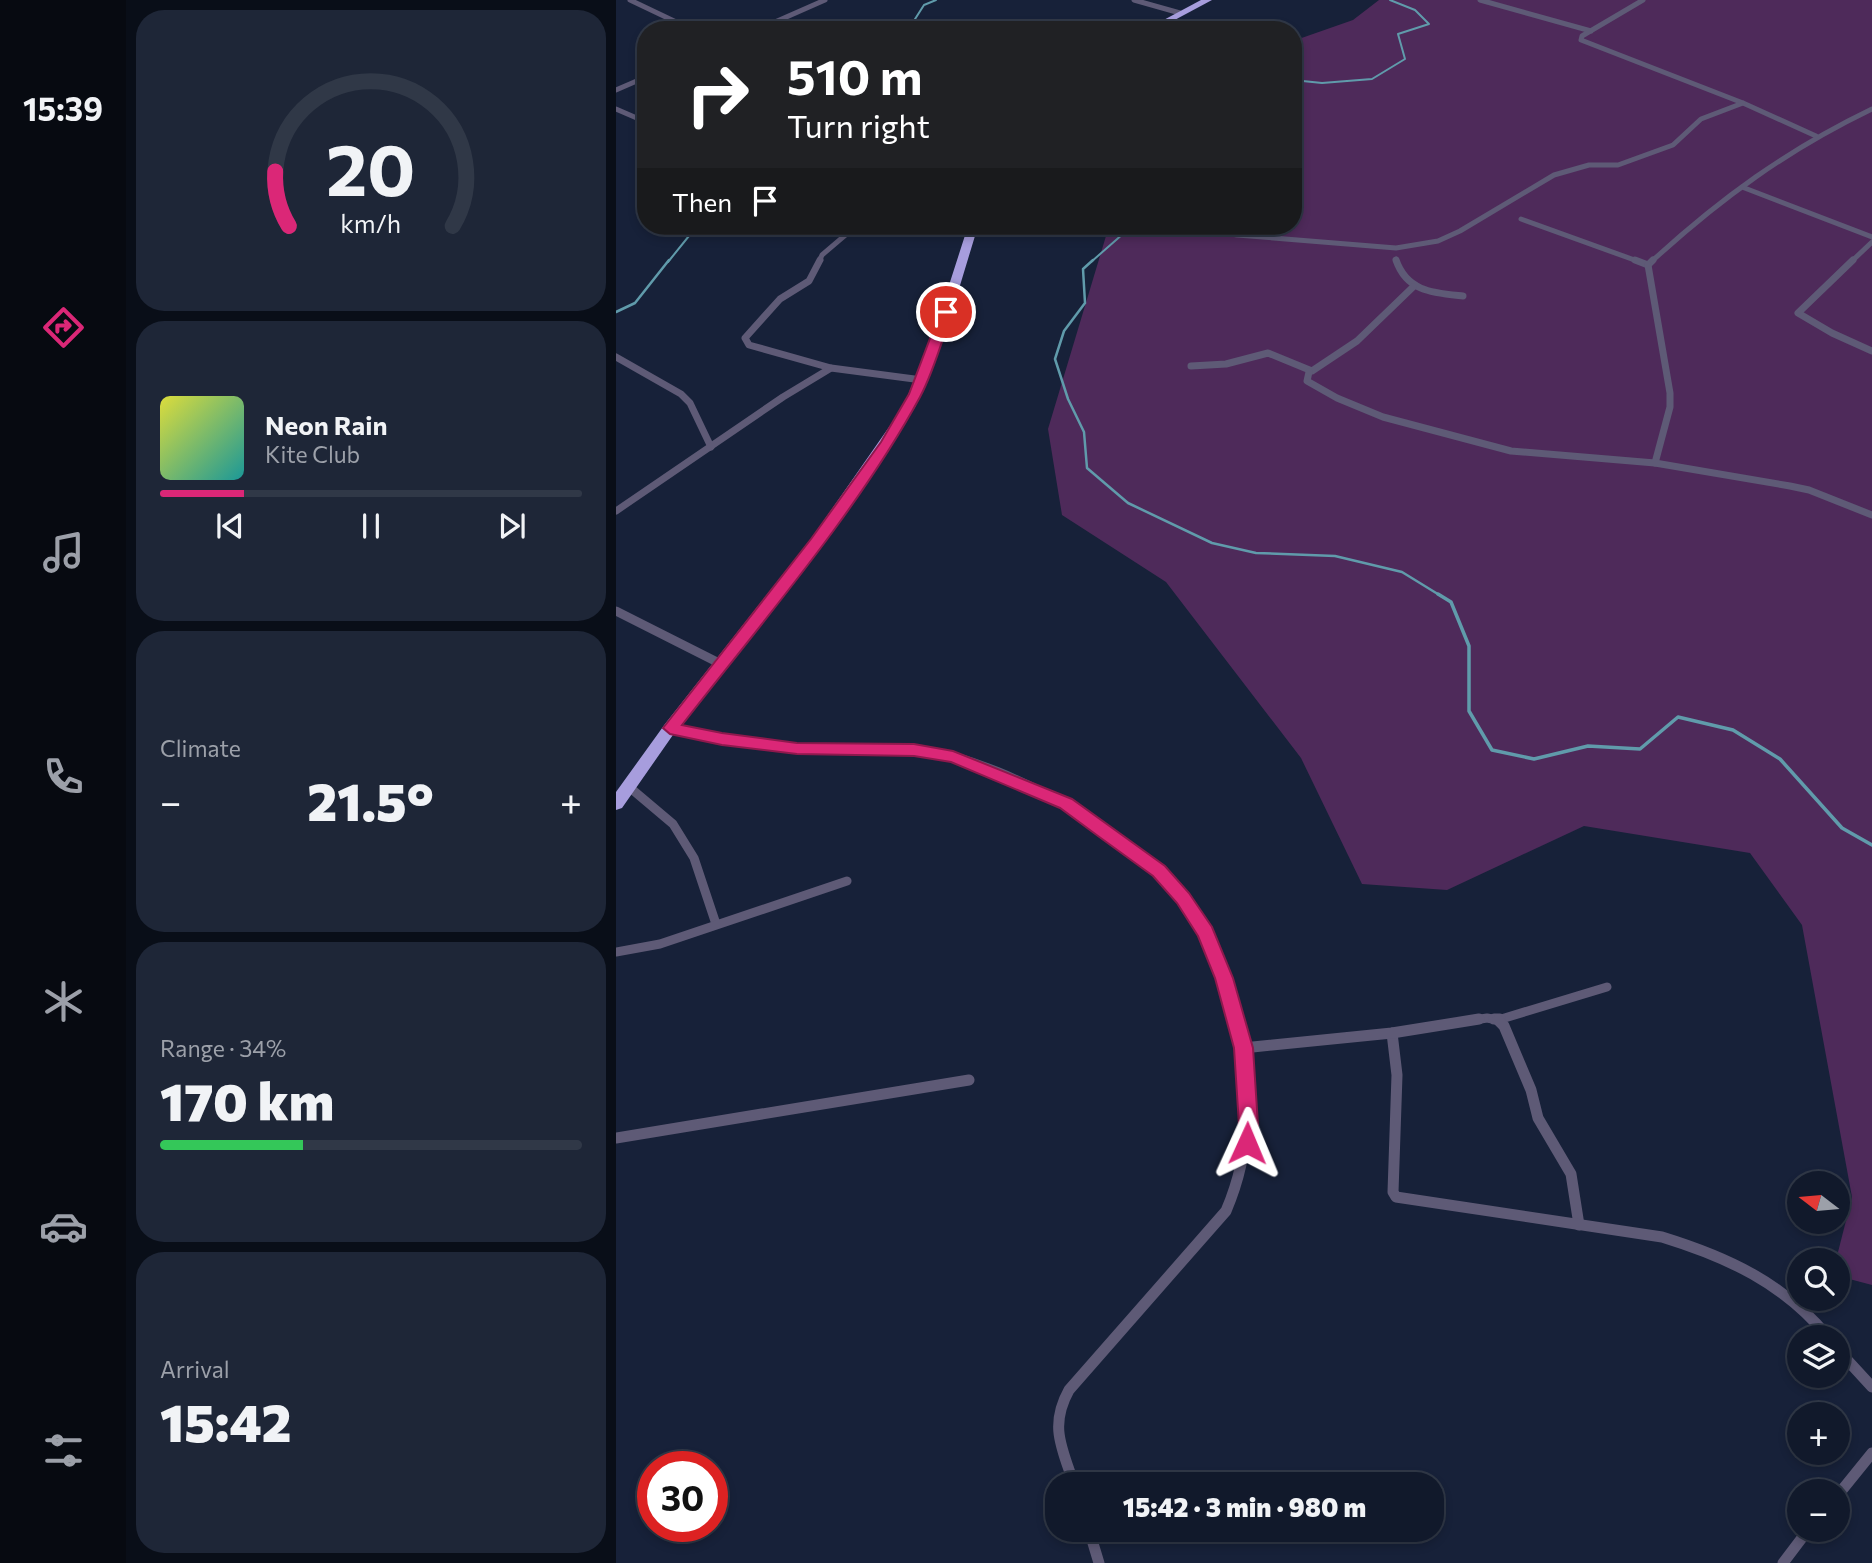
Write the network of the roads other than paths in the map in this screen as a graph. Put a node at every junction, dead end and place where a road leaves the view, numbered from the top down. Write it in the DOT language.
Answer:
graph roads {
  1 [pos="630,0"];
  2 [pos="825,0"];
  3 [pos="1134,0"];
  4 [pos="1208,0"];
  5 [pos="1480,0"];
  6 [pos="1643,0"];
  7 [pos="1180,13"];
  8 [pos="674,21"];
  9 [pos="777,21"];
  10 [pos="1165,21"];
  11 [pos="1591,31"];
  12 [pos="637,81"];
  13 [pos="616,90"];
  14 [pos="1743,103"];
  15 [pos="616,109"];
  16 [pos="1872,109"];
  17 [pos="637,118"];
  18 [pos="1816,136"];
  19 [pos="1742,187"];
  20 [pos="1521,219"];
  21 [pos="845,235"];
  22 [pos="970,235"];
  23 [pos="1237,235"];
  24 [pos="1872,240"];
  25 [pos="1396,259"];
  26 [pos="1648,265"];
  27 [pos="1413,287"];
  28 [pos="1463,296"];
  29 [pos="1872,351"];
  30 [pos="616,357"];
  31 [pos="1191,366"];
  32 [pos="831,369"];
  33 [pos="1309,372"];
  34 [pos="922,380"];
  35 [pos="711,447"];
  36 [pos="1655,463"];
  37 [pos="616,510"];
  38 [pos="1872,515"];
  39 [pos="616,611"];
  40 [pos="721,664"];
  41 [pos="670,728"];
  42 [pos="628,786"];
  43 [pos="616,804"];
  44 [pos="847,881"];
  45 [pos="716,924"];
  46 [pos="616,952"];
  47 [pos="1607,987"];
  48 [pos="1498,1020"];
  49 [pos="1392,1033"];
  50 [pos="1243,1048"];
  51 [pos="969,1080"];
  52 [pos="616,1138"];
  53 [pos="1579,1225"];
  54 [pos="1820,1325"];
  55 [pos="1850,1363"];
  56 [pos="1872,1387"];
  57 [pos="1872,1452"];
  58 [pos="1070,1472"];
  59 [pos="1850,1480"];
  60 [pos="1093,1542"];
  61 [pos="1799,1542"];
  62 [pos="1100,1563"];
  63 [pos="1783,1563"];
  1 -- 8 [label="street"];
  2 -- 9 [label="street"];
  3 -- 7 [label="street"];
  4 -- 7 [label="highway"];
  5 -- 11 [label="street"];
  6 -- 11 [label="street"];
  7 -- 10 [label="highway"];
  11 -- 14 [label="street"];
  12 -- 13 [label="street"];
  14 -- 18 [label="street"];
  14 -- 23 [label="street"];
  15 -- 17 [label="street"];
  16 -- 18 [label="street"];
  18 -- 19 [label="street"];
  19 -- 24 [label="street"];
  19 -- 26 [label="street"];
  20 -- 26 [label="street"];
  21 -- 32 [label="street"];
  22 -- 34 [label="highway"];
  24 -- 29 [label="street"];
  25 -- 27 [label="street"];
  26 -- 36 [label="street"];
  27 -- 28 [label="street"];
  27 -- 33 [label="street"];
  30 -- 35 [label="street"];
  31 -- 33 [label="street"];
  32 -- 34 [label="street"];
  32 -- 35 [label="street"];
  33 -- 36 [label="street"];
  34 -- 40 [label="highway"];
  35 -- 37 [label="street"];
  36 -- 38 [label="street"];
  39 -- 40 [label="street"];
  40 -- 41 [label="highway"];
  41 -- 42 [label="highway"];
  41 -- 50 [label="street"];
  42 -- 43 [label="highway"];
  42 -- 45 [label="street"];
  44 -- 45 [label="street"];
  45 -- 46 [label="street"];
  47 -- 48 [label="street"];
  48 -- 49 [label="street"];
  48 -- 53 [label="street"];
  49 -- 50 [label="street"];
  49 -- 53 [label="street"];
  50 -- 58 [label="street"];
  51 -- 52 [label="street"];
  53 -- 54 [label="street"];
  55 -- 56 [label="street"];
  57 -- 59 [label="street"];
  60 -- 62 [label="street"];
  61 -- 63 [label="street"];
}
